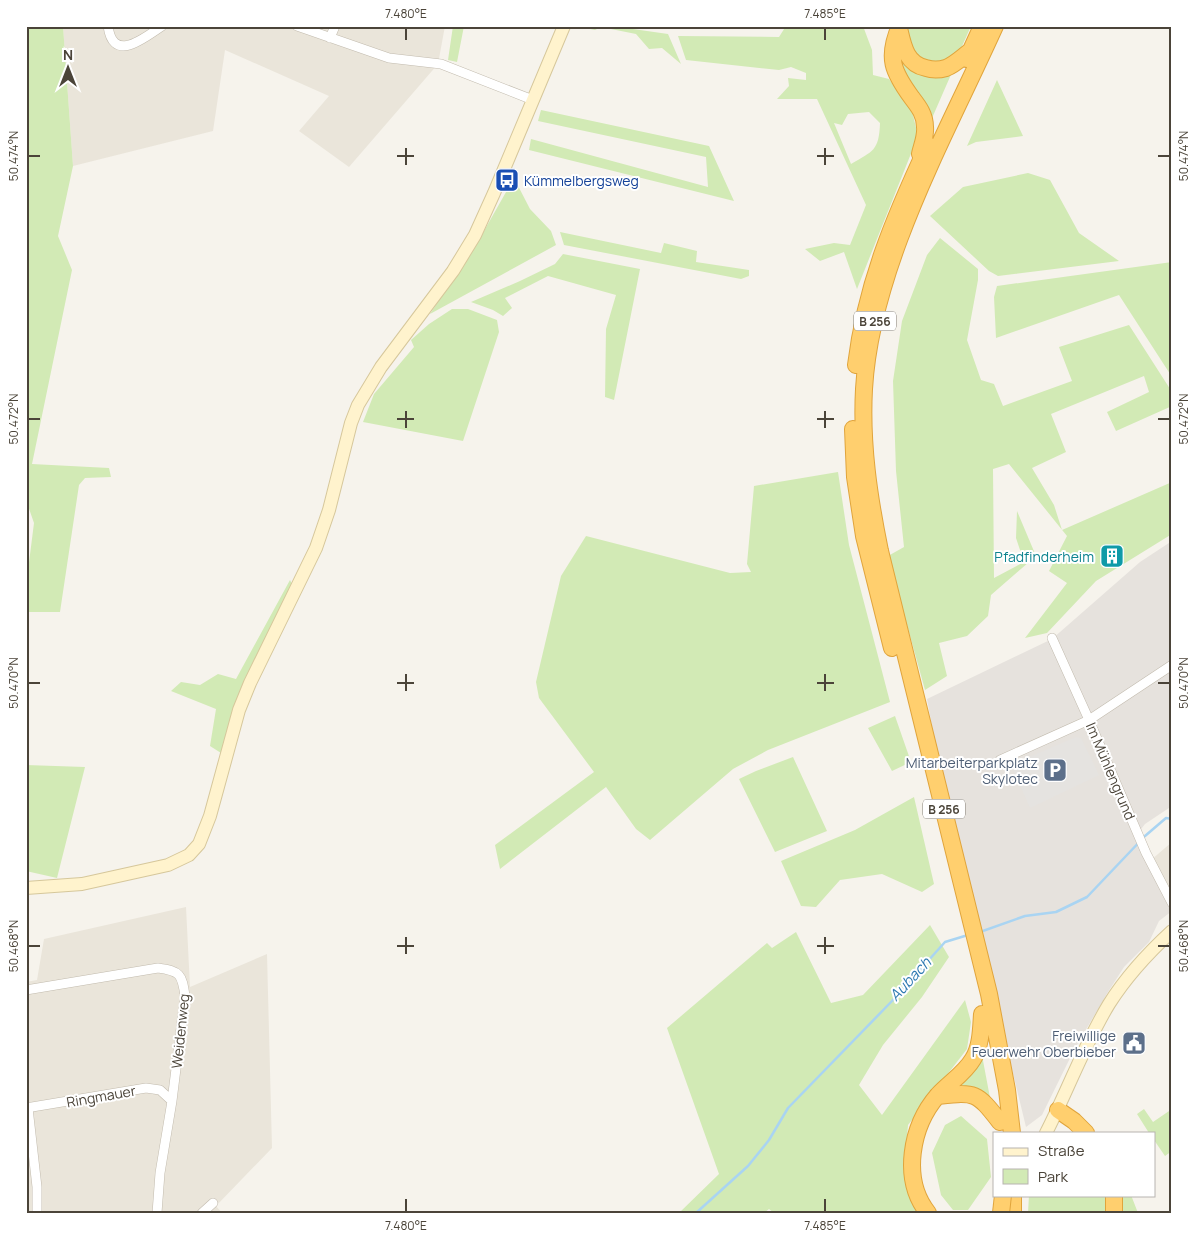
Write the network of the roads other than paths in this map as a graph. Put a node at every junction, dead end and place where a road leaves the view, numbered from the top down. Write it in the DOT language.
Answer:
graph roads {
  1 [pos="108,26"];
  2 [pos="162,26"];
  3 [pos="297,26"];
  4 [pos="335,26"];
  5 [pos="564,26"];
  6 [pos="982,26"];
  7 [pos="995,26"];
  8 [pos="899,27"];
  9 [pos="330,38"];
  10 [pos="972,50"];
  11 [pos="533,100"];
  12 [pos="911,182"];
  13 [pos="892,625"];
  14 [pos="1052,638"];
  15 [pos="1172,665"];
  16 [pos="1089,720"];
  17 [pos="1000,760"];
  18 [pos="26,888"];
  19 [pos="1172,903"];
  20 [pos="1172,931"];
  21 [pos="26,990"];
  22 [pos="983,995"];
  23 [pos="982,1014"];
  24 [pos="937,1096"];
  25 [pos="172,1101"];
  26 [pos="27,1108"];
  27 [pos="1058,1110"];
  28 [pos="1006,1127"];
  29 [pos="1047,1132"];
  30 [pos="1077,1132"];
  31 [pos="1003,1196"];
  32 [pos="1011,1196"];
  33 [pos="1012,1196"];
  34 [pos="1114,1196"];
  35 [pos="213,1202"];
  36 [pos="37,1213"];
  37 [pos="157,1213"];
  38 [pos="202,1213"];
  39 [pos="928,1213"];
  40 [pos="1000,1213"];
  41 [pos="1013,1213"];
  42 [pos="1114,1213"];
  1 -- 2 [label="street"];
  3 -- 9 [label="street"];
  4 -- 9 [label="street"];
  5 -- 11 [label="street"];
  6 -- 10 [label="highway, B 256"];
  7 -- 13 [label="highway, B 256"];
  8 -- 10 [label="highway, B 256"];
  8 -- 12 [label="highway, B 256"];
  9 -- 11 [label="street"];
  10 -- 12 [label="highway, B 256"];
  11 -- 18 [label="street"];
  12 -- 13 [label="highway, B 256"];
  13 -- 22 [label="highway, B 256"];
  14 -- 16 [label="street, Im Mühlengrund"];
  15 -- 16 [label="street"];
  16 -- 17 [label="street"];
  16 -- 19 [label="street, Im Mühlengrund"];
  20 -- 27 [label="street"];
  21 -- 25 [label="street, Weidenweg"];
  22 -- 23 [label="highway, B 256"];
  22 -- 28 [label="highway, B 256"];
  23 -- 24 [label="highway"];
  23 -- 28 [label="highway, B 256"];
  24 -- 28 [label="highway"];
  24 -- 39 [label="highway"];
  25 -- 26 [label="street, Ringmauer"];
  25 -- 37 [label="street, Weidenweg"];
  26 -- 36 [label="street"];
  27 -- 29 [label="street"];
  27 -- 30 [label="highway"];
  31 -- 40 [label="highway, bridge"];
  32 -- 40 [label="street"];
  33 -- 41 [label="highway"];
  34 -- 42 [label="highway"];
  35 -- 38 [label="street"];
}
